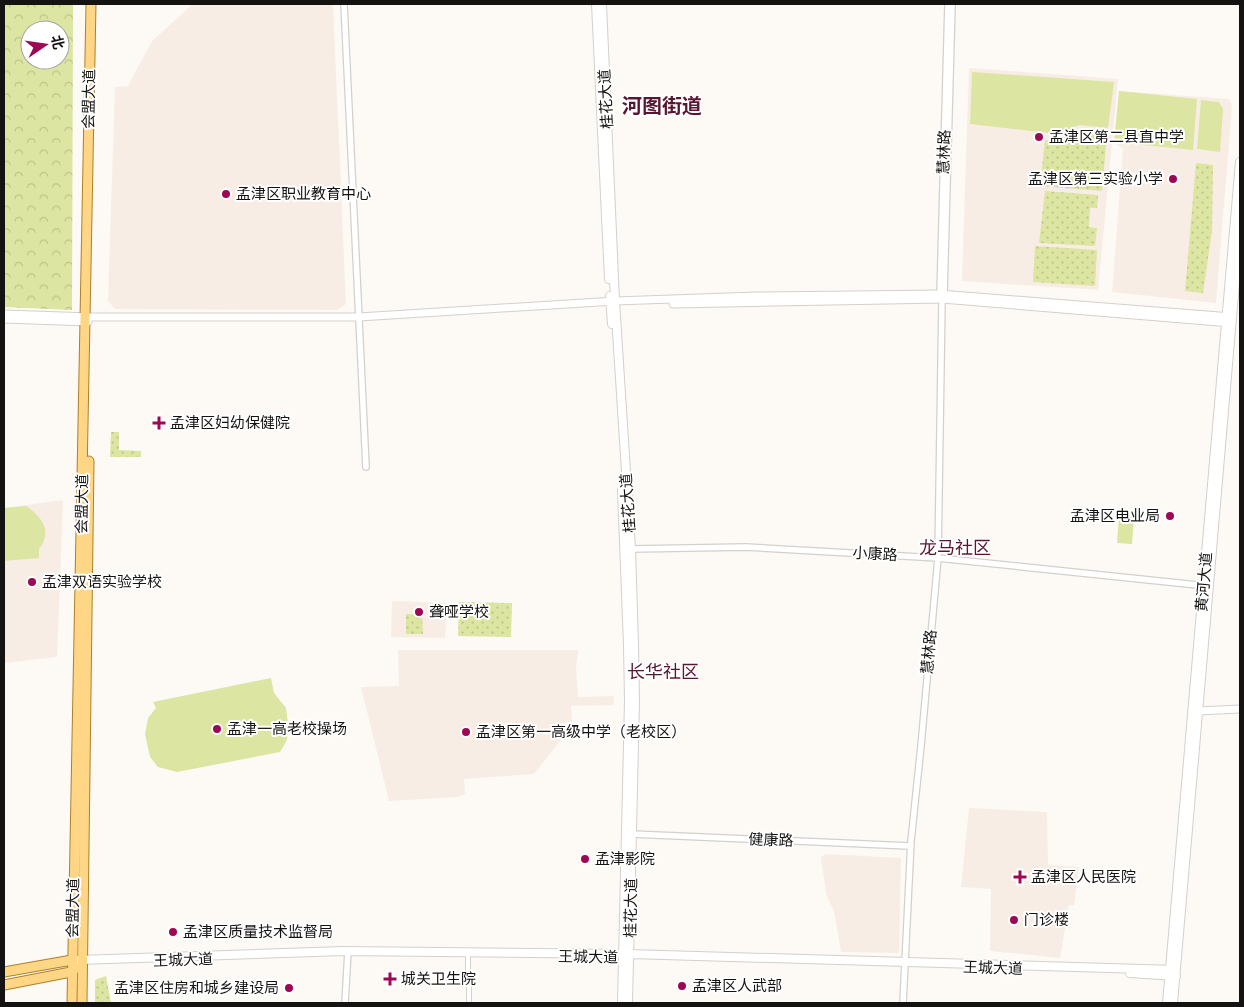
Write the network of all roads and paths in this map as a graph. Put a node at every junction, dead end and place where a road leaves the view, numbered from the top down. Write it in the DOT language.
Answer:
graph roads {
  1 [pos="91,4"];
  2 [pos="96,4"];
  3 [pos="344,4"];
  4 [pos="596,4"];
  5 [pos="602,4"];
  6 [pos="948,4"];
  7 [pos="952,4"];
  8 [pos="1240,162"];
  9 [pos="1240,225"];
  10 [pos="942,296"];
  11 [pos="613,304"];
  12 [pos="4,314"];
  13 [pos="4,318"];
  14 [pos="88,319"];
  15 [pos="359,319"];
  16 [pos="1229,320"];
  17 [pos="366,466"];
  18 [pos="631,549"];
  19 [pos="938,558"];
  20 [pos="1209,586"];
  21 [pos="1240,708"];
  22 [pos="1198,711"];
  23 [pos="632,834"];
  24 [pos="910,846"];
  25 [pos="348,952"];
  26 [pos="468,952"];
  27 [pos="627,956"];
  28 [pos="72,960"];
  29 [pos="82,962"];
  30 [pos="905,964"];
  31 [pos="4,972"];
  32 [pos="71,972"];
  33 [pos="468,972"];
  34 [pos="1173,972"];
  35 [pos="4,985"];
  36 [pos="469,986"];
  37 [pos="72,1003"];
  38 [pos="82,1003"];
  39 [pos="345,1003"];
  40 [pos="469,1003"];
  41 [pos="622,1003"];
  42 [pos="628,1003"];
  43 [pos="903,1003"];
  44 [pos="1167,1003"];
  45 [pos="1173,1003"];
  1 -- 14 [label="main road, 会盟大道"];
  2 -- 14 [label="main road, 会盟大道"];
  3 -- 15 [label="street"];
  4 -- 11 [label="main road, 桂花大道"];
  5 -- 11 [label="main road, 桂花大道"];
  6 -- 10 [label="street, 慧林路"];
  7 -- 10 [label="street, 慧林路"];
  8 -- 16 [label="main road, 黄河大道"];
  9 -- 16 [label="main road, 黄河大道"];
  10 -- 11 [label="street"];
  10 -- 16 [label="street"];
  10 -- 19 [label="street, 慧林路"];
  11 -- 15 [label="street"];
  11 -- 18 [label="main road, 桂花大道"];
  11 -- 27 [label="main road, 桂花大道"];
  12 -- 14 [label="street"];
  13 -- 14 [label="street"];
  14 -- 15 [label="street"];
  14 -- 28 [label="main road, 会盟大道"];
  14 -- 29 [label="main road, 会盟大道"];
  15 -- 17 [label="street"];
  16 -- 20 [label="main road, 黄河大道"];
  16 -- 34 [label="main road, 黄河大道"];
  18 -- 19 [label="street, 小康路"];
  18 -- 23 [label="main road, 桂花大道"];
  19 -- 20 [label="street, 小康路"];
  19 -- 24 [label="street, 慧林路"];
  20 -- 22 [label="main road, 黄河大道"];
  21 -- 22 [label="street"];
  22 -- 34 [label="main road, 黄河大道"];
  23 -- 24 [label="street, 健康路"];
  23 -- 27 [label="main road, 桂花大道"];
  24 -- 30 [label="street, 慧林路"];
  25 -- 26 [label="main road, 王城大道"];
  25 -- 27 [label="main road, 王城大道"];
  25 -- 29 [label="main road, 王城大道"];
  25 -- 39 [label="street"];
  26 -- 27 [label="main road, 王城大道"];
  26 -- 33 [label="street"];
  27 -- 30 [label="main road, 王城大道"];
  27 -- 41 [label="main road, 桂花大道"];
  27 -- 42 [label="main road, 桂花大道"];
  28 -- 29 [label="main road, 王城大道"];
  28 -- 31 [label="main road, 王城大道"];
  28 -- 32 [label="main road, 会盟大道"];
  29 -- 32 [label="main road"];
  29 -- 38 [label="main road, 会盟大道"];
  30 -- 34 [label="main road, 王城大道"];
  30 -- 43 [label="street, 慧林路"];
  32 -- 35 [label="main road"];
  32 -- 37 [label="main road, 会盟大道"];
  34 -- 44 [label="main road, 黄河大道"];
  34 -- 45 [label="main road, 黄河大道"];
  36 -- 40 [label="street"];
}
